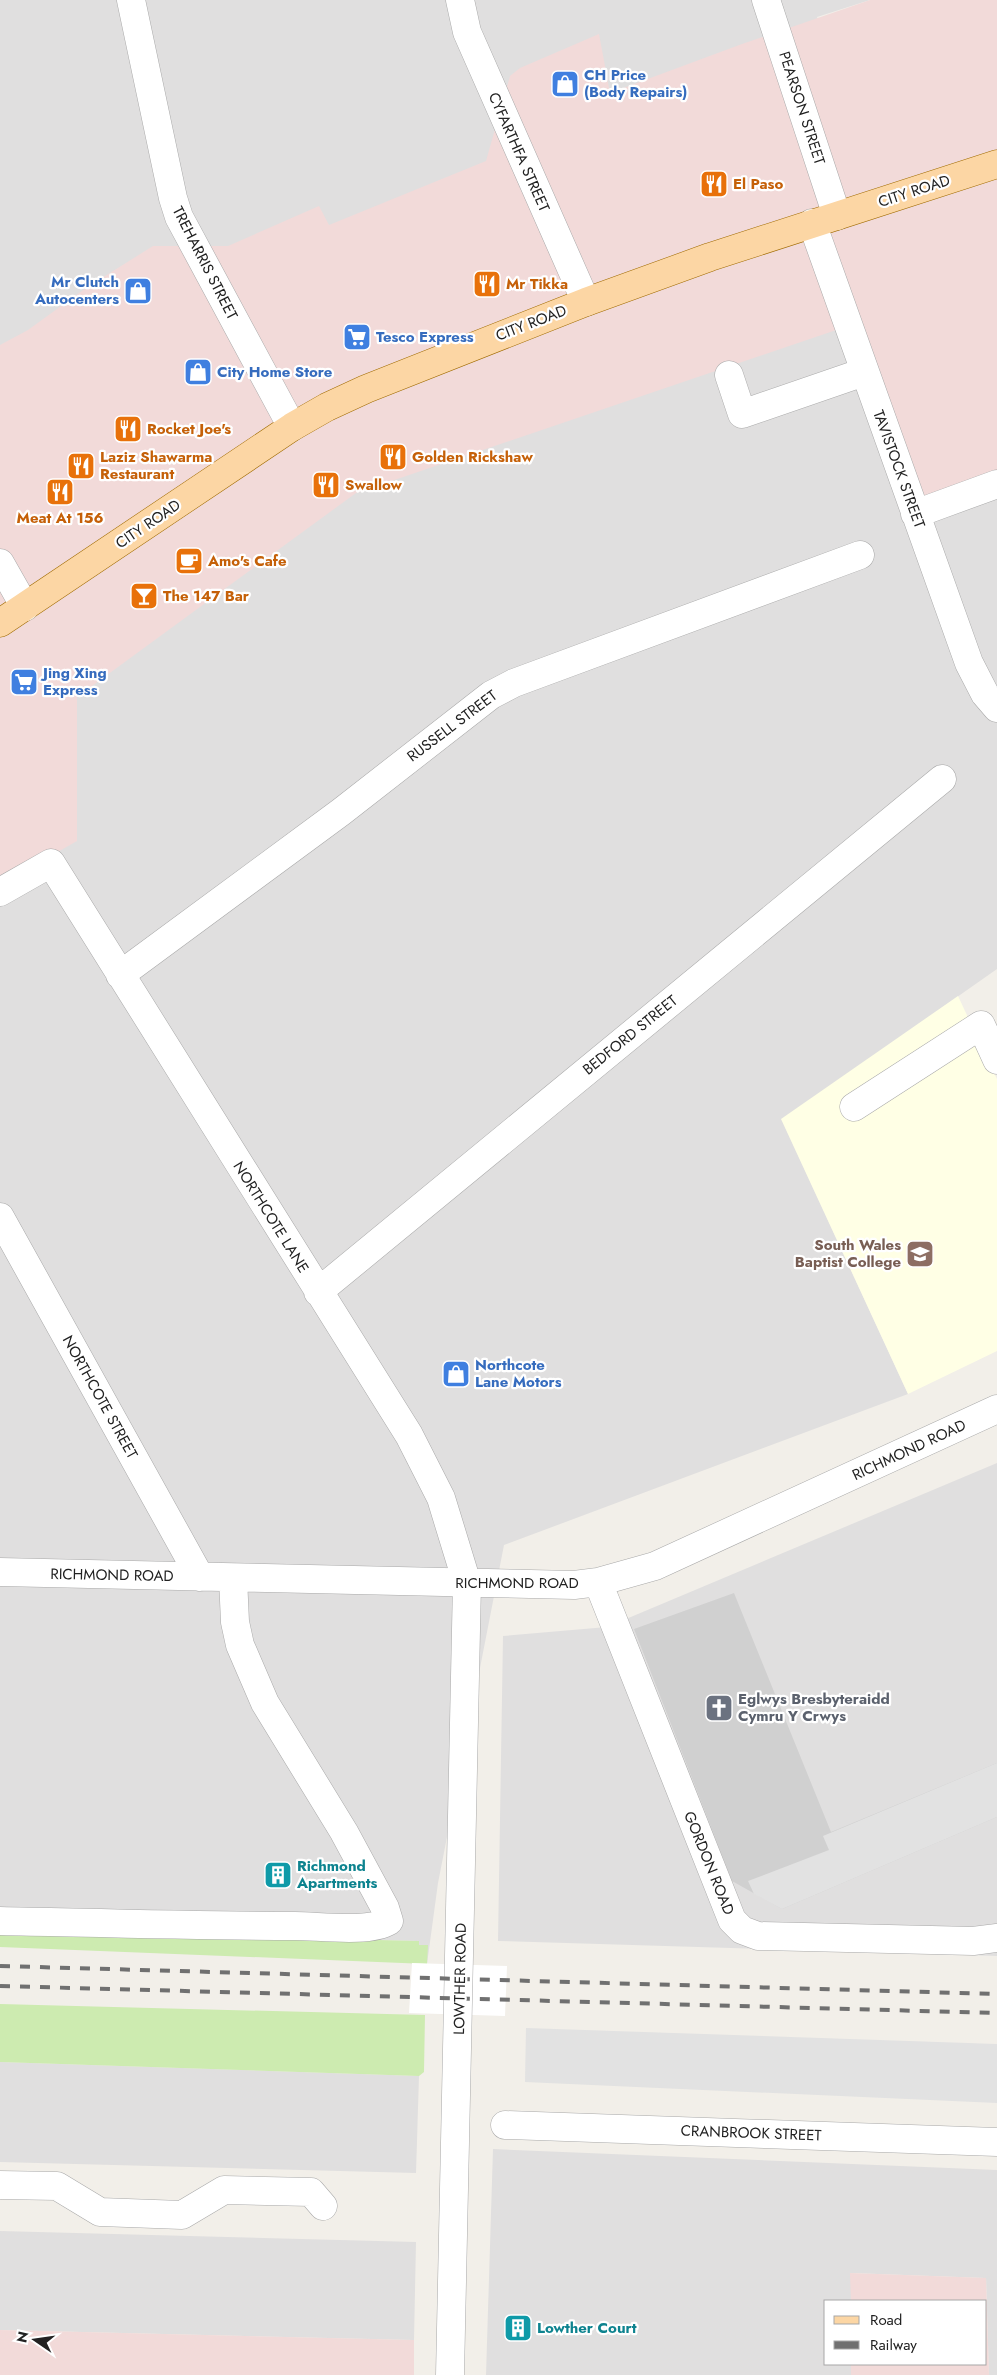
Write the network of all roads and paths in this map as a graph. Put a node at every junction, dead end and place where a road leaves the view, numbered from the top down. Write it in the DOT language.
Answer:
graph roads {
  1 [pos="131,0"];
  2 [pos="460,0"];
  3 [pos="766,0"];
  4 [pos="997,164"];
  5 [pos="825,220"];
  6 [pos="586,302"];
  7 [pos="864,372"];
  8 [pos="729,375"];
  9 [pos="292,427"];
  10 [pos="997,484"];
  11 [pos="915,514"];
  12 [pos="860,555"];
  13 [pos="0,563"];
  14 [pos="25,608"];
  15 [pos="0,623"];
  16 [pos="997,708"];
  17 [pos="942,779"];
  18 [pos="0,892"];
  19 [pos="120,975"];
  20 [pos="997,1060"];
  21 [pos="854,1107"];
  22 [pos="0,1218"];
  23 [pos="318,1292"];
  24 [pos="997,1409"];
  25 [pos="0,1572"];
  26 [pos="200,1577"];
  27 [pos="233,1578"];
  28 [pos="598,1582"];
  29 [pos="467,1583"];
  30 [pos="0,1920"];
  31 [pos="997,1938"];
  32 [pos="505,2125"];
  33 [pos="997,2142"];
  34 [pos="0,2185"];
  35 [pos="323,2206"];
  36 [pos="450,2375"];
  1 -- 9 [label="street, TREHARRIS STREET"];
  2 -- 6 [label="street, CYFARTHFA STREET"];
  3 -- 5 [label="street, PEARSON STREET"];
  4 -- 5 [label="main road, CITY ROAD"];
  5 -- 6 [label="main road, CITY ROAD"];
  5 -- 7 [label="street, TAVISTOCK STREET"];
  6 -- 9 [label="main road, CITY ROAD"];
  7 -- 8 [label="street"];
  7 -- 11 [label="street, TAVISTOCK STREET"];
  9 -- 14 [label="main road, CITY ROAD"];
  10 -- 11 [label="street"];
  11 -- 16 [label="street, TAVISTOCK STREET"];
  12 -- 19 [label="street, RUSSELL STREET"];
  13 -- 14 [label="street"];
  14 -- 15 [label="main road, CITY ROAD"];
  17 -- 23 [label="street, BEDFORD STREET"];
  18 -- 19 [label="street, NORTHCOTE LANE"];
  19 -- 23 [label="street, NORTHCOTE LANE"];
  20 -- 21 [label="street"];
  22 -- 26 [label="street, NORTHCOTE STREET"];
  23 -- 29 [label="street, NORTHCOTE LANE"];
  24 -- 28 [label="street, RICHMOND ROAD"];
  25 -- 26 [label="street, RICHMOND ROAD"];
  26 -- 27 [label="street, RICHMOND ROAD"];
  27 -- 29 [label="street, RICHMOND ROAD"];
  27 -- 30 [label="street"];
  28 -- 29 [label="street, RICHMOND ROAD"];
  28 -- 31 [label="street, GORDON ROAD"];
  29 -- 36 [label="street, LOWTHER ROAD"];
  32 -- 33 [label="street, CRANBROOK STREET"];
  34 -- 35 [label="street"];
}
